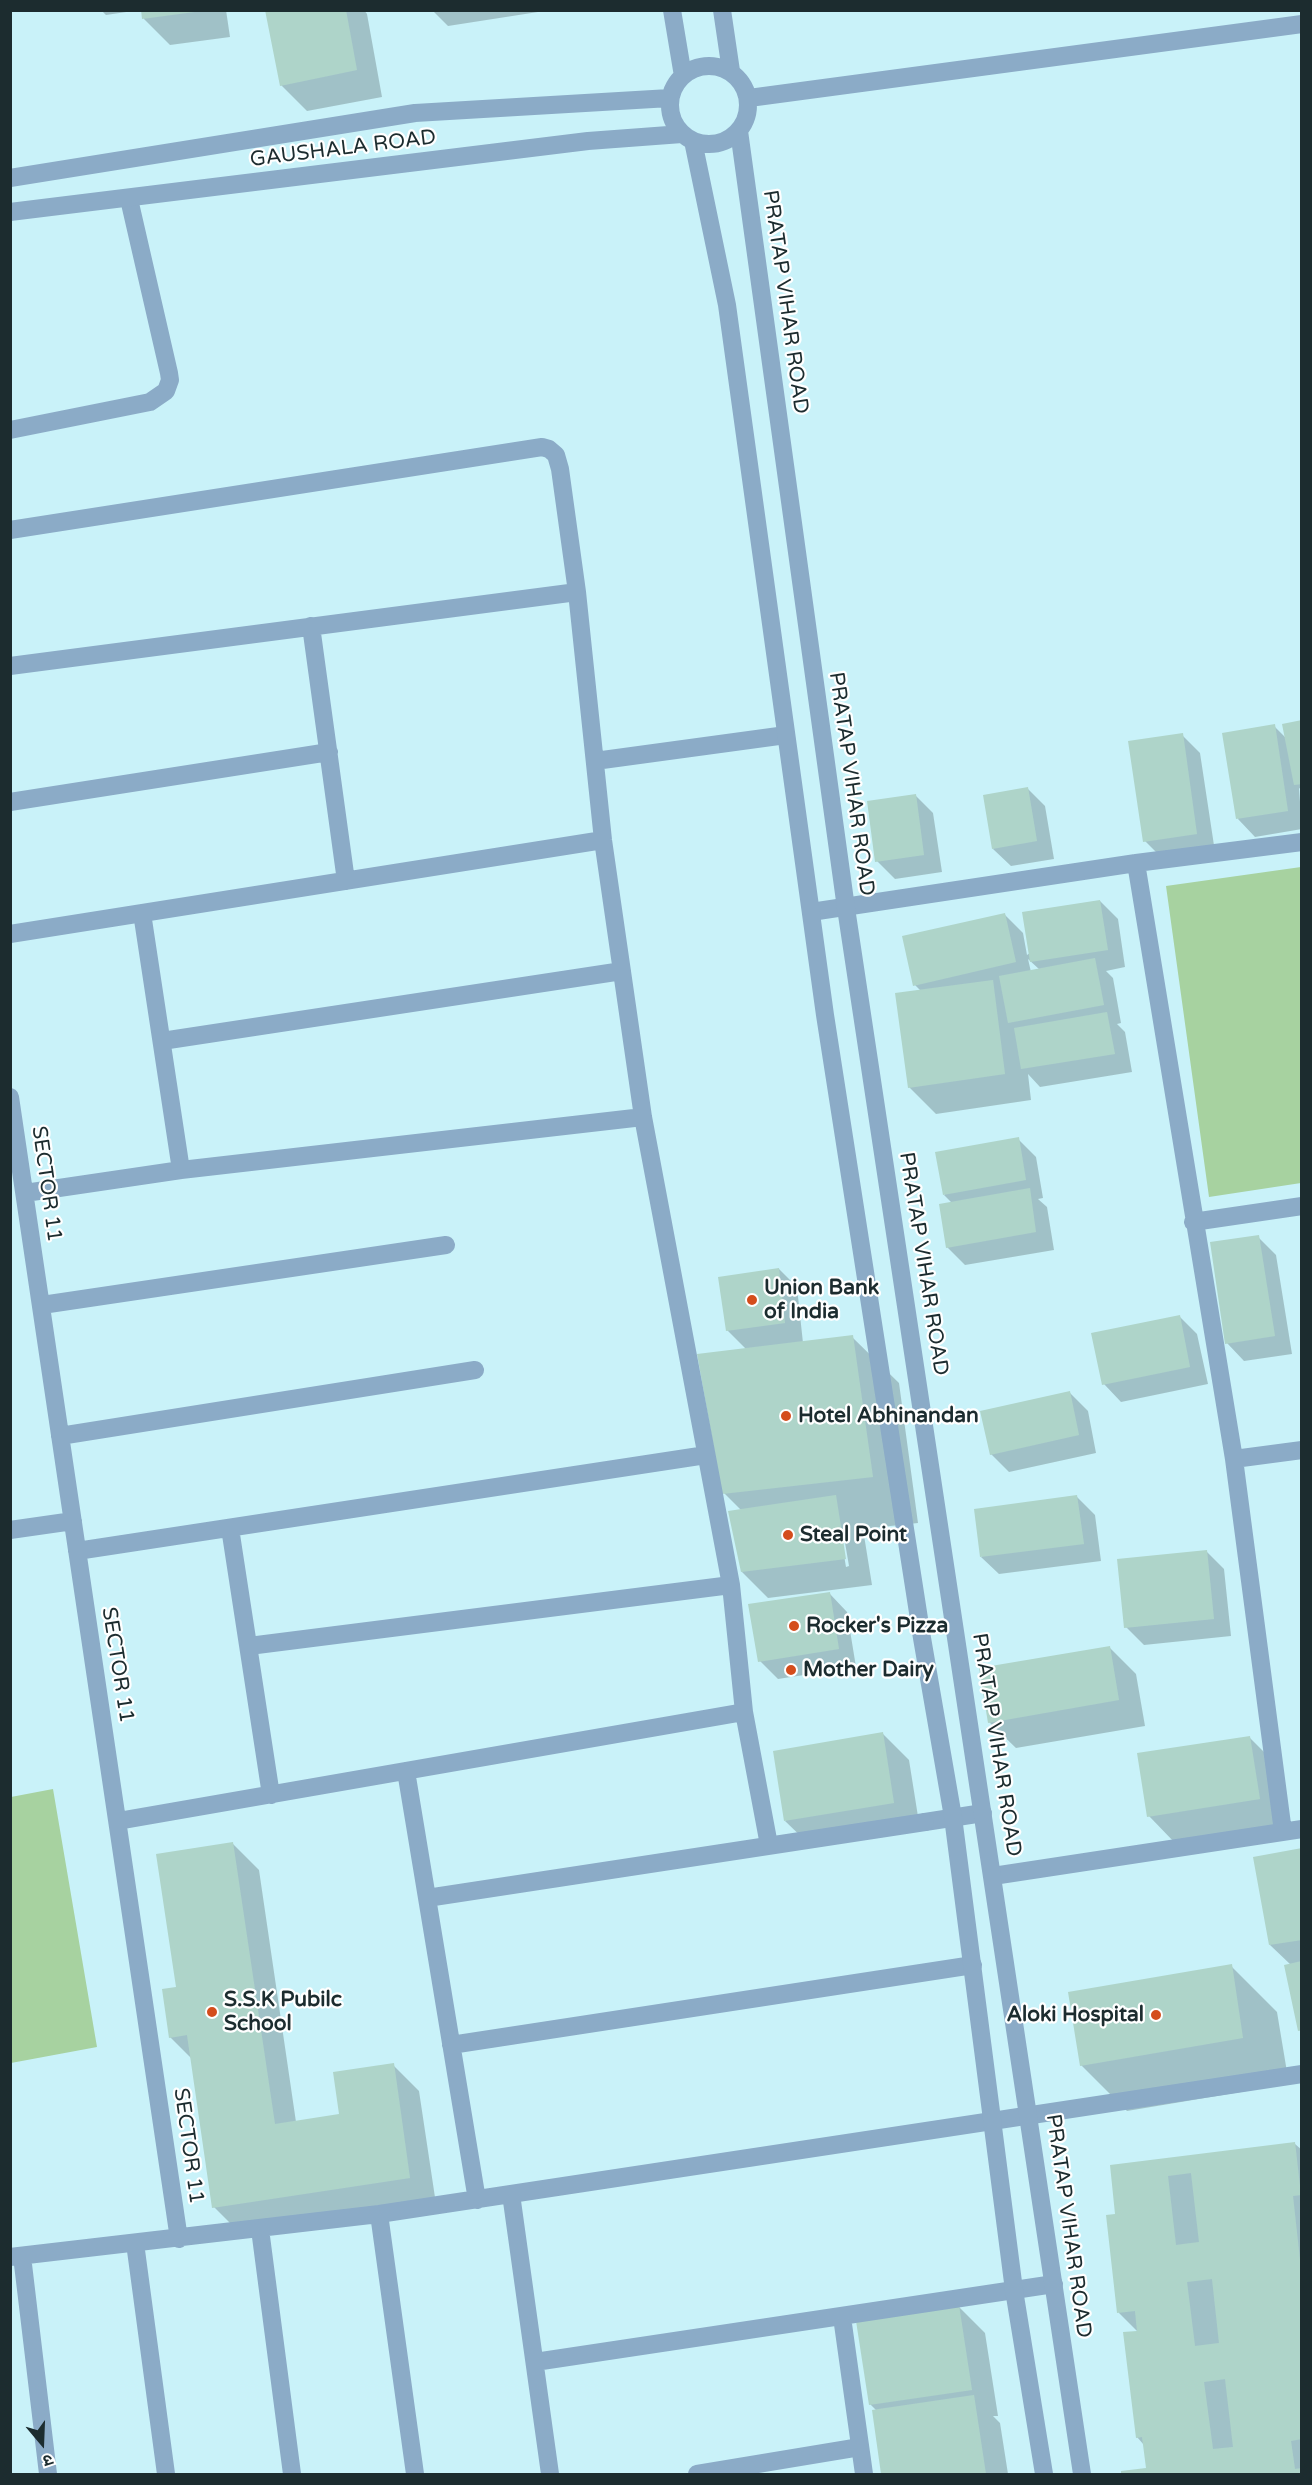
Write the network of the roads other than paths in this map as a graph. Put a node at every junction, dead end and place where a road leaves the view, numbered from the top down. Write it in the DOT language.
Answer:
graph roads {
  1 [pos="672,10"];
  2 [pos="722,10"];
  3 [pos="1302,24"];
  4 [pos="731,71"];
  5 [pos="682,76"];
  6 [pos="670,98"];
  7 [pos="749,98"];
  8 [pos="739,131"];
  9 [pos="688,138"];
  10 [pos="10,178"];
  11 [pos="129,199"];
  12 [pos="10,212"];
  13 [pos="10,430"];
  14 [pos="10,530"];
  15 [pos="577,592"];
  16 [pos="311,626"];
  17 [pos="10,666"];
  18 [pos="786,735"];
  19 [pos="329,752"];
  20 [pos="595,761"];
  21 [pos="10,802"];
  22 [pos="603,840"];
  23 [pos="1302,842"];
  24 [pos="1136,863"];
  25 [pos="346,881"];
  26 [pos="846,908"];
  27 [pos="811,912"];
  28 [pos="142,913"];
  29 [pos="10,934"];
  30 [pos="622,970"];
  31 [pos="162,1041"];
  32 [pos="10,1097"];
  33 [pos="643,1118"];
  34 [pos="181,1170"];
  35 [pos="25,1193"];
  36 [pos="1302,1206"];
  37 [pos="1193,1222"];
  38 [pos="446,1245"];
  39 [pos="42,1305"];
  40 [pos="475,1370"];
  41 [pos="60,1436"];
  42 [pos="1302,1450"];
  43 [pos="706,1455"];
  44 [pos="1234,1460"];
  45 [pos="73,1521"];
  46 [pos="230,1528"];
  47 [pos="10,1530"];
  48 [pos="77,1551"];
  49 [pos="731,1585"];
  50 [pos="249,1646"];
  51 [pos="744,1712"];
  52 [pos="406,1771"];
  53 [pos="271,1795"];
  54 [pos="983,1812"];
  55 [pos="953,1817"];
  56 [pos="118,1821"];
  57 [pos="1302,1829"];
  58 [pos="1283,1832"];
  59 [pos="769,1845"];
  60 [pos="993,1876"];
  61 [pos="427,1898"];
  62 [pos="973,1965"];
  63 [pos="452,2045"];
  64 [pos="1302,2074"];
  65 [pos="1029,2115"];
  66 [pos="993,2120"];
  67 [pos="511,2194"];
  68 [pos="477,2200"];
  69 [pos="379,2214"];
  70 [pos="260,2229"];
  71 [pos="179,2239"];
  72 [pos="135,2244"];
  73 [pos="16,2257"];
  74 [pos="1054,2284"];
  75 [pos="1014,2290"];
  76 [pos="842,2317"];
  77 [pos="535,2362"];
  78 [pos="860,2447"];
  79 [pos="48,2475"];
  80 [pos="166,2475"];
  81 [pos="292,2475"];
  82 [pos="415,2475"];
  83 [pos="550,2475"];
  84 [pos="697,2475"];
  85 [pos="864,2475"];
  86 [pos="1044,2475"];
  87 [pos="1082,2475"];
  1 -- 5 [label="street"];
  2 -- 4 [label="street"];
  3 -- 7 [label="street"];
  4 -- 5 [label="street"];
  4 -- 7 [label="street"];
  5 -- 6 [label="street"];
  6 -- 9 [label="street"];
  6 -- 10 [label="street, GAUSHALA ROAD"];
  7 -- 8 [label="street, PRATAP VIHAR ROAD"];
  8 -- 9 [label="street"];
  8 -- 26 [label="street, PRATAP VIHAR ROAD"];
  9 -- 11 [label="street, GAUSHALA ROAD"];
  9 -- 18 [label="street"];
  11 -- 12 [label="street, GAUSHALA ROAD"];
  11 -- 13 [label="street"];
  14 -- 15 [label="street"];
  15 -- 16 [label="street"];
  15 -- 20 [label="street"];
  16 -- 17 [label="street"];
  16 -- 19 [label="street"];
  18 -- 20 [label="street"];
  18 -- 27 [label="street"];
  19 -- 21 [label="street"];
  19 -- 25 [label="street"];
  20 -- 22 [label="street"];
  22 -- 25 [label="street"];
  22 -- 30 [label="street"];
  23 -- 24 [label="street"];
  24 -- 26 [label="street"];
  24 -- 37 [label="street"];
  25 -- 28 [label="street"];
  26 -- 27 [label="street"];
  26 -- 54 [label="street, PRATAP VIHAR ROAD"];
  27 -- 55 [label="street"];
  28 -- 29 [label="street"];
  28 -- 31 [label="street"];
  30 -- 31 [label="street"];
  30 -- 33 [label="street"];
  31 -- 34 [label="street"];
  32 -- 35 [label="street, SECTOR 11"];
  33 -- 34 [label="street"];
  33 -- 43 [label="street"];
  34 -- 35 [label="street"];
  35 -- 39 [label="street, SECTOR 11"];
  36 -- 37 [label="street"];
  37 -- 44 [label="street"];
  38 -- 39 [label="street"];
  39 -- 41 [label="street, SECTOR 11"];
  40 -- 41 [label="street"];
  41 -- 45 [label="street, SECTOR 11"];
  42 -- 44 [label="street"];
  43 -- 46 [label="street"];
  43 -- 49 [label="street"];
  44 -- 58 [label="street"];
  45 -- 47 [label="street"];
  45 -- 48 [label="street, SECTOR 11"];
  46 -- 48 [label="street"];
  46 -- 50 [label="street"];
  48 -- 56 [label="street, SECTOR 11"];
  49 -- 50 [label="street"];
  49 -- 51 [label="street"];
  50 -- 53 [label="street"];
  51 -- 52 [label="street"];
  51 -- 59 [label="street"];
  52 -- 53 [label="street"];
  52 -- 61 [label="street"];
  53 -- 56 [label="street"];
  54 -- 55 [label="street"];
  54 -- 60 [label="street, PRATAP VIHAR ROAD"];
  55 -- 59 [label="street"];
  55 -- 62 [label="street"];
  56 -- 71 [label="street, SECTOR 11"];
  57 -- 58 [label="street"];
  58 -- 60 [label="street"];
  59 -- 61 [label="street"];
  60 -- 65 [label="street, PRATAP VIHAR ROAD"];
  61 -- 63 [label="street"];
  62 -- 63 [label="street"];
  62 -- 66 [label="street"];
  63 -- 68 [label="street"];
  64 -- 65 [label="street"];
  65 -- 66 [label="street"];
  65 -- 74 [label="street, PRATAP VIHAR ROAD"];
  66 -- 67 [label="street"];
  66 -- 75 [label="street"];
  67 -- 68 [label="street"];
  67 -- 77 [label="street"];
  68 -- 69 [label="street"];
  69 -- 70 [label="street"];
  69 -- 82 [label="street"];
  70 -- 71 [label="street"];
  70 -- 81 [label="street"];
  71 -- 72 [label="street"];
  72 -- 73 [label="street"];
  72 -- 80 [label="street"];
  73 -- 79 [label="street"];
  74 -- 75 [label="street"];
  74 -- 87 [label="street, PRATAP VIHAR ROAD"];
  75 -- 76 [label="street"];
  75 -- 86 [label="street"];
  76 -- 77 [label="street"];
  76 -- 78 [label="street"];
  77 -- 83 [label="street"];
  78 -- 84 [label="street"];
  78 -- 85 [label="street"];
}
